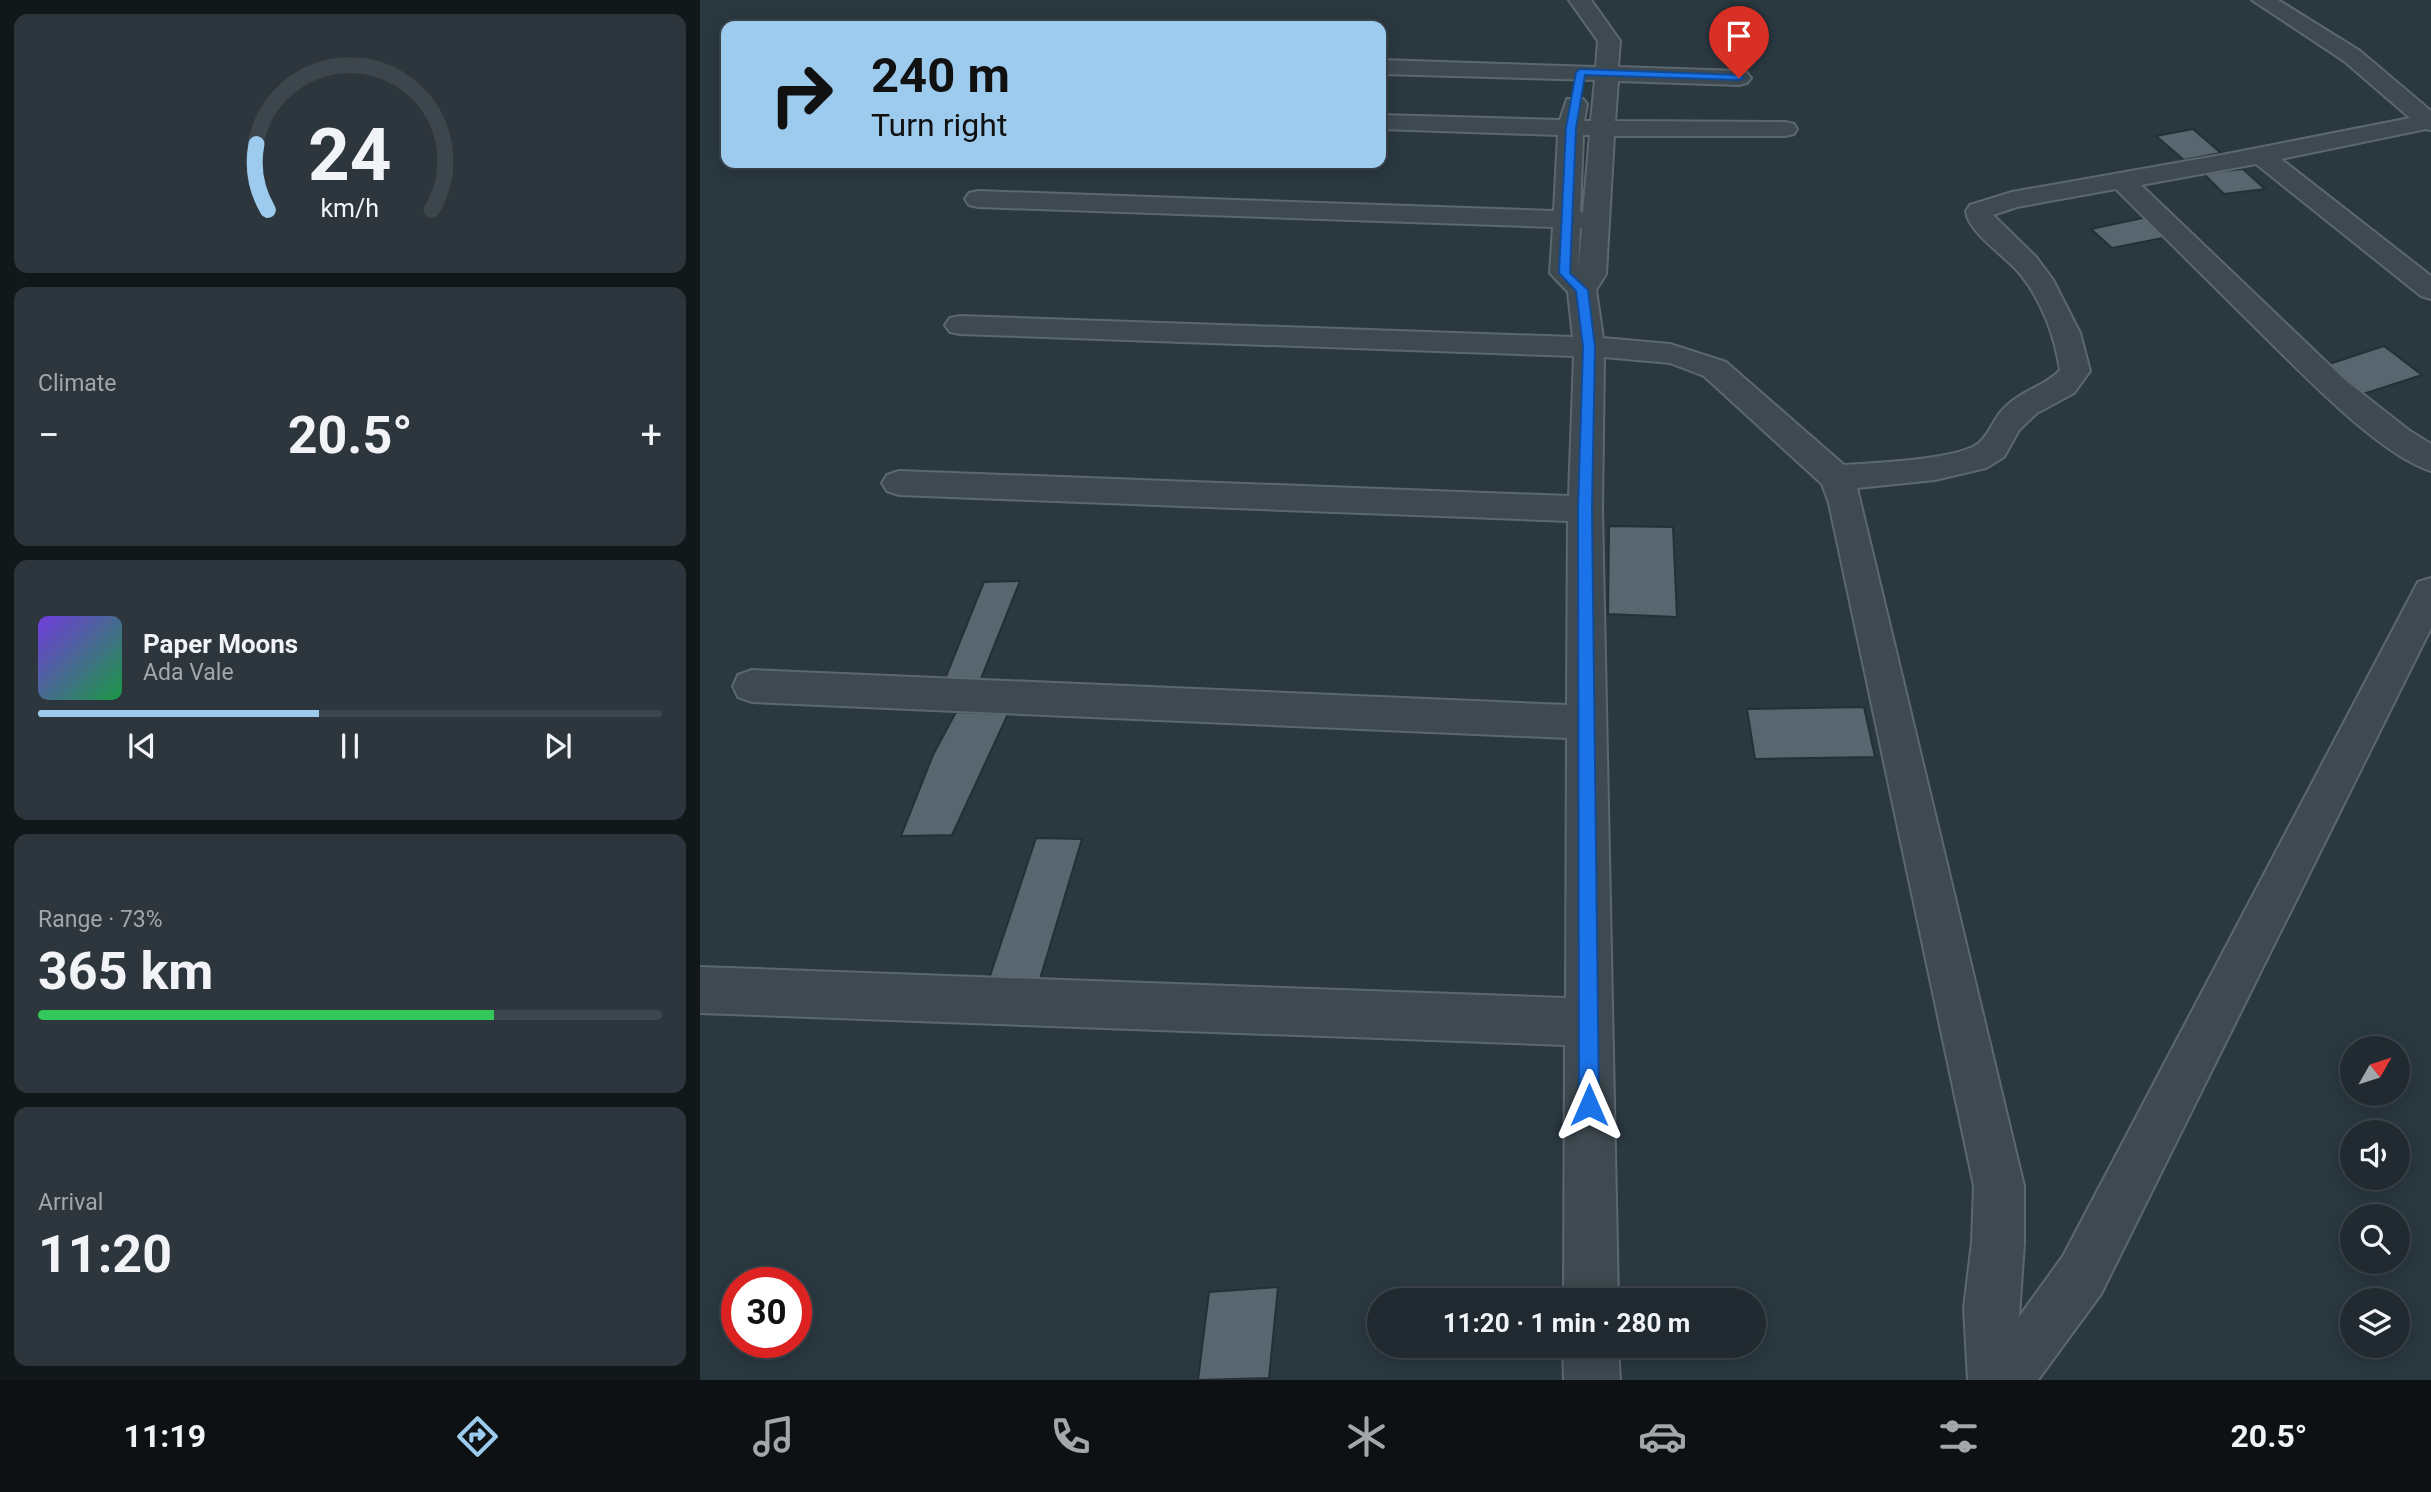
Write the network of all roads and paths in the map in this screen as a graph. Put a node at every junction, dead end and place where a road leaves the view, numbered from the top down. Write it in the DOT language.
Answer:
graph roads {
  1 [pos="1580,0"];
  2 [pos="2263,0"];
  3 [pos="1601,26"];
  4 [pos="1386,67"];
  5 [pos="1580,72"];
  6 [pos="1606,74"];
  7 [pos="1739,78"];
  8 [pos="1386,122"];
  9 [pos="2430,122"];
  10 [pos="1571,128"];
  11 [pos="1603,128"];
  12 [pos="1785,129"];
  13 [pos="2261,155"];
  14 [pos="2122,181"];
  15 [pos="978,199"];
  16 [pos="1567,219"];
  17 [pos="1596,221"];
  18 [pos="1582,290"];
  19 [pos="2431,290"];
  20 [pos="960,325"];
  21 [pos="1589,347"];
  22 [pos="2431,459"];
  23 [pos="1837,478"];
  24 [pos="899,483"];
  25 [pos="1585,509"];
  26 [pos="2431,592"];
  27 [pos="752,686"];
  28 [pos="1586,722"];
  29 [pos="700,989"];
  30 [pos="1588,1022"];
  31 [pos="1591,1288"];
  32 [pos="1591,1358"];
  33 [pos="1592,1380"];
  34 [pos="1996,1380"];
  35 [pos="2003,1380"];
  1 -- 3 [label="street"];
  2 -- 9 [label="street"];
  3 -- 5 [label="street"];
  3 -- 6 [label="street"];
  4 -- 5 [label="street"];
  5 -- 6 [label="street"];
  5 -- 10 [label="street"];
  6 -- 7 [label="street"];
  6 -- 11 [label="street"];
  8 -- 10 [label="street"];
  9 -- 13 [label="street"];
  10 -- 11 [label="street"];
  10 -- 16 [label="street"];
  11 -- 12 [label="street"];
  11 -- 17 [label="street"];
  13 -- 14 [label="street"];
  13 -- 19 [label="street"];
  14 -- 22 [label="street"];
  14 -- 23 [label="street"];
  15 -- 16 [label="street"];
  16 -- 17 [label="street"];
  16 -- 18 [label="street"];
  17 -- 18 [label="street"];
  18 -- 21 [label="street"];
  20 -- 21 [label="street"];
  21 -- 23 [label="street"];
  21 -- 25 [label="street"];
  23 -- 34 [label="street"];
  24 -- 25 [label="street"];
  25 -- 28 [label="street"];
  26 -- 35 [label="street"];
  27 -- 28 [label="street"];
  28 -- 30 [label="street"];
  29 -- 30 [label="street"];
  30 -- 31 [label="street"];
  32 -- 33 [label="street"];
}
